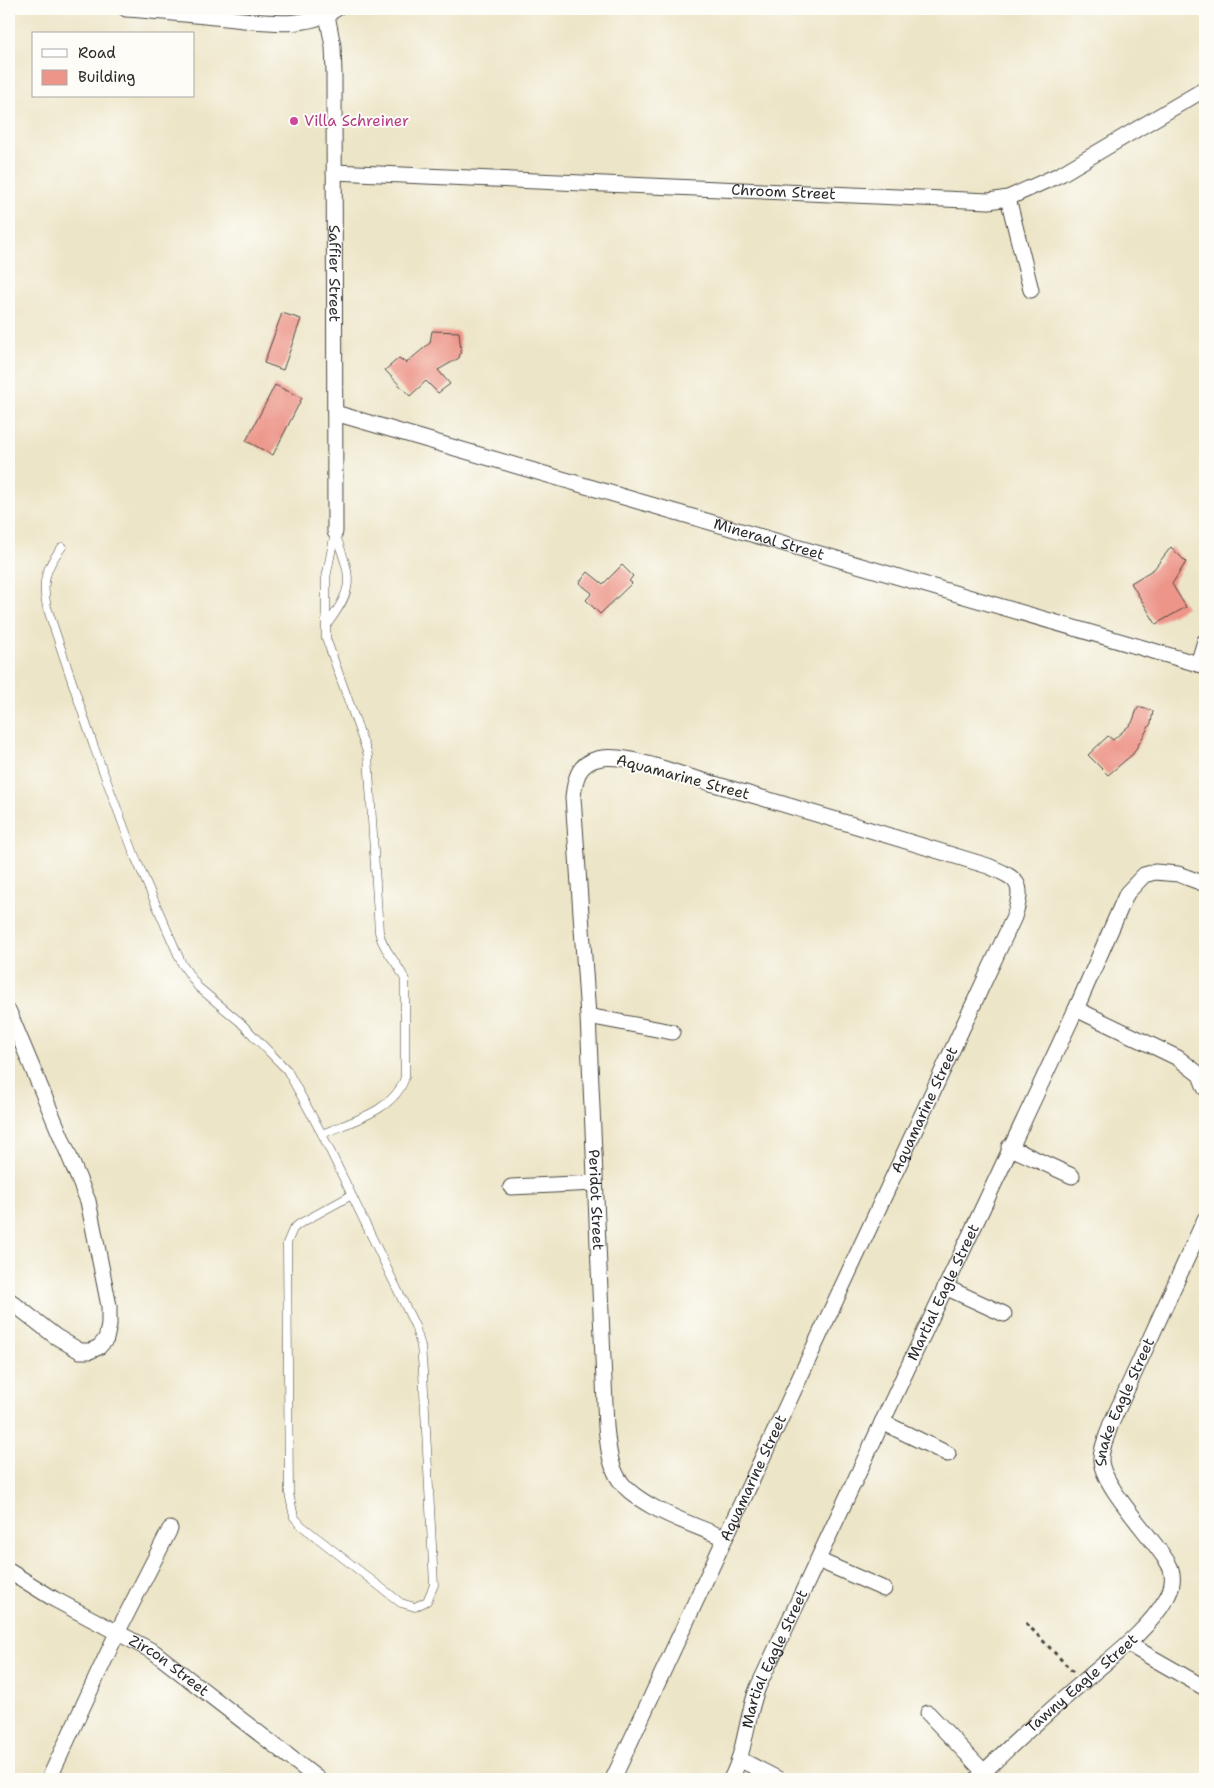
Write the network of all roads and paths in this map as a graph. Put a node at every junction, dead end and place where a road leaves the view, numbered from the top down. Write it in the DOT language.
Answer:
graph roads {
  1 [pos="126,9"];
  2 [pos="331,12"];
  3 [pos="1205,89"];
  4 [pos="334,172"];
  5 [pos="1008,198"];
  6 [pos="1031,290"];
  7 [pos="335,413"];
  8 [pos="335,532"];
  9 [pos="62,546"];
  10 [pos="328,623"];
  11 [pos="1205,641"];
  12 [pos="1202,665"];
  13 [pos="573,797"];
  14 [pos="1205,884"];
  15 [pos="1076,1009"];
  16 [pos="9,1012"];
  17 [pos="588,1016"];
  18 [pos="672,1032"];
  19 [pos="1205,1088"];
  20 [pos="322,1134"];
  21 [pos="1009,1147"];
  22 [pos="1072,1176"];
  23 [pos="595,1183"];
  24 [pos="511,1188"];
  25 [pos="350,1196"];
  26 [pos="1205,1219"];
  27 [pos="945,1287"];
  28 [pos="9,1300"];
  29 [pos="1004,1314"];
  30 [pos="882,1422"];
  31 [pos="948,1454"];
  32 [pos="170,1529"];
  33 [pos="724,1538"];
  34 [pos="818,1560"];
  35 [pos="9,1571"];
  36 [pos="1173,1576"];
  37 [pos="884,1589"];
  38 [pos="1026,1623"];
  39 [pos="118,1631"];
  40 [pos="1128,1644"];
  41 [pos="1082,1682"];
  42 [pos="1205,1688"];
  43 [pos="928,1713"];
  44 [pos="740,1759"];
  45 [pos="732,1776"];
  46 [pos="980,1776"];
  47 [pos="776,1778"];
  48 [pos="49,1779"];
  49 [pos="318,1779"];
  50 [pos="612,1779"];
  1 -- 2 [label="street"];
  2 -- 4 [label="street, Saffier Street"];
  3 -- 5 [label="street, Chroom Street"];
  4 -- 5 [label="street, Chroom Street"];
  4 -- 7 [label="street, Saffier Street"];
  5 -- 6 [label="street"];
  7 -- 8 [label="street, Saffier Street"];
  7 -- 12 [label="street, Mineraal Street"];
  8 -- 10 [label="lane"];
  8 -- 10 [label="lane"];
  9 -- 20 [label="lane"];
  10 -- 20 [label="lane"];
  11 -- 12 [label="street"];
  13 -- 17 [label="street, Peridot Street"];
  13 -- 33 [label="street, Aquamarine Street"];
  14 -- 15 [label="street, Martial Eagle Street"];
  15 -- 19 [label="street"];
  15 -- 21 [label="street, Martial Eagle Street"];
  16 -- 28 [label="street"];
  17 -- 18 [label="street"];
  17 -- 23 [label="street, Peridot Street"];
  20 -- 25 [label="lane"];
  21 -- 22 [label="street"];
  21 -- 27 [label="street, Martial Eagle Street"];
  23 -- 24 [label="street"];
  23 -- 33 [label="street, Peridot Street"];
  25 -- 25 [label="lane"];
  26 -- 36 [label="street, Snake Eagle Street"];
  27 -- 29 [label="street"];
  27 -- 30 [label="street, Martial Eagle Street"];
  30 -- 31 [label="street"];
  30 -- 34 [label="street, Martial Eagle Street"];
  32 -- 39 [label="street"];
  33 -- 50 [label="street, Aquamarine Street"];
  34 -- 37 [label="street"];
  34 -- 44 [label="street, Martial Eagle Street"];
  35 -- 39 [label="street, Zircon Street"];
  36 -- 40 [label="street, Tawny Eagle Street"];
  38 -- 41 [label="path"];
  39 -- 48 [label="street"];
  39 -- 49 [label="street, Zircon Street"];
  40 -- 41 [label="street, Tawny Eagle Street"];
  40 -- 42 [label="street"];
  41 -- 46 [label="street, Tawny Eagle Street"];
  43 -- 46 [label="street"];
  44 -- 45 [label="street, Martial Eagle Street"];
  44 -- 47 [label="street"];
  45 -- 47 [label="street"];
}
